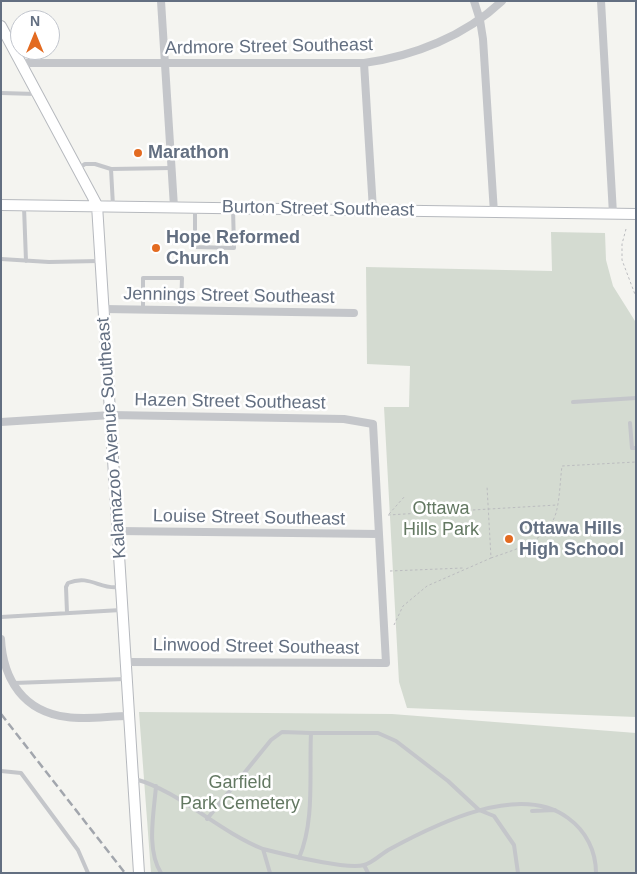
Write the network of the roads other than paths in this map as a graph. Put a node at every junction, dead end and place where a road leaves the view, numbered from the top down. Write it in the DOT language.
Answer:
graph roads {
  1 [pos="162,1"];
  2 [pos="474,1"];
  3 [pos="502,1"];
  4 [pos="601,1"];
  5 [pos="480,20"];
  6 [pos="1,26"];
  7 [pos="21,63"];
  8 [pos="166,63"];
  9 [pos="364,63"];
  10 [pos="1,93"];
  11 [pos="38,94"];
  12 [pos="172,168"];
  13 [pos="78,169"];
  14 [pos="112,169"];
  15 [pos="1,205"];
  16 [pos="24,205"];
  17 [pos="97,205"];
  18 [pos="113,206"];
  19 [pos="174,207"];
  20 [pos="195,207"];
  21 [pos="233,208"];
  22 [pos="373,210"];
  23 [pos="494,213"];
  24 [pos="613,214"];
  25 [pos="636,214"];
  26 [pos="1,259"];
  27 [pos="26,261"];
  28 [pos="101,261"];
  29 [pos="104,309"];
  30 [pos="143,310"];
  31 [pos="181,310"];
  32 [pos="354,314"];
  33 [pos="636,398"];
  34 [pos="573,402"];
  35 [pos="111,416"];
  36 [pos="1,422"];
  37 [pos="630,423"];
  38 [pos="636,448"];
  39 [pos="118,531"];
  40 [pos="379,534"];
  41 [pos="122,587"];
  42 [pos="123,610"];
  43 [pos="67,613"];
  44 [pos="1,617"];
  45 [pos="1,639"];
  46 [pos="126,662"];
  47 [pos="127,679"];
  48 [pos="12,683"];
  49 [pos="129,716"];
  50 [pos="310,734"];
  51 [pos="1,771"];
  52 [pos="133,778"];
  53 [pos="156,786"];
  54 [pos="479,810"];
  55 [pos="558,810"];
  56 [pos="532,811"];
  57 [pos="207,819"];
  58 [pos="264,849"];
  59 [pos="299,858"];
  60 [pos="364,865"];
  61 [pos="88,873"];
  62 [pos="139,873"];
  63 [pos="161,873"];
  64 [pos="270,873"];
  65 [pos="368,873"];
  66 [pos="518,873"];
  67 [pos="596,873"];
  1 -- 8 [label="street"];
  2 -- 5 [label="street"];
  3 -- 5 [label="street, Ardmore Street Southeast"];
  4 -- 24 [label="street"];
  5 -- 9 [label="street, Ardmore Street Southeast"];
  5 -- 23 [label="street"];
  6 -- 7 [label="main road, Kalamazoo Avenue Southeast"];
  7 -- 8 [label="street, Ardmore Street Southeast"];
  7 -- 11 [label="main road, Kalamazoo Avenue Southeast"];
  8 -- 9 [label="street, Ardmore Street Southeast"];
  8 -- 12 [label="street"];
  9 -- 22 [label="street"];
  10 -- 11 [label="lane"];
  11 -- 13 [label="main road, Kalamazoo Avenue Southeast"];
  12 -- 14 [label="lane"];
  12 -- 19 [label="street"];
  13 -- 14 [label="lane"];
  13 -- 17 [label="main road, Kalamazoo Avenue Southeast"];
  14 -- 18 [label="lane"];
  15 -- 16 [label="main road, Burton Street Southeast"];
  16 -- 17 [label="main road, Burton Street Southeast"];
  16 -- 27 [label="lane"];
  17 -- 18 [label="main road, Burton Street Southeast"];
  17 -- 28 [label="main road, Kalamazoo Avenue Southeast"];
  18 -- 19 [label="main road, Burton Street Southeast"];
  19 -- 20 [label="main road, Burton Street Southeast"];
  20 -- 21 [label="main road, Burton Street Southeast"];
  20 -- 21 [label="lane"];
  21 -- 22 [label="main road, Burton Street Southeast"];
  22 -- 23 [label="main road, Burton Street Southeast"];
  23 -- 24 [label="main road, Burton Street Southeast"];
  24 -- 25 [label="main road, Burton Street Southeast"];
  26 -- 27 [label="lane"];
  27 -- 28 [label="lane"];
  28 -- 29 [label="main road, Kalamazoo Avenue Southeast"];
  29 -- 30 [label="street, Jennings Street Southeast"];
  29 -- 35 [label="main road, Kalamazoo Avenue Southeast"];
  30 -- 31 [label="street, Jennings Street Southeast"];
  30 -- 31 [label="lane"];
  31 -- 32 [label="street, Jennings Street Southeast"];
  33 -- 34 [label="lane"];
  35 -- 36 [label="street, Hazen Street Southeast"];
  35 -- 39 [label="main road, Kalamazoo Avenue Southeast"];
  35 -- 40 [label="street, Hazen Street Southeast"];
  37 -- 38 [label="lane"];
  39 -- 40 [label="street, Louise Street Southeast"];
  39 -- 41 [label="main road, Kalamazoo Avenue Southeast"];
  40 -- 46 [label="street, Linwood Street Southeast"];
  41 -- 42 [label="main road, Kalamazoo Avenue Southeast"];
  41 -- 43 [label="lane"];
  42 -- 43 [label="lane"];
  42 -- 46 [label="main road, Kalamazoo Avenue Southeast"];
  43 -- 44 [label="lane"];
  45 -- 48 [label="street"];
  46 -- 47 [label="main road, Kalamazoo Avenue Southeast"];
  47 -- 48 [label="lane"];
  47 -- 49 [label="main road, Kalamazoo Avenue Southeast"];
  48 -- 49 [label="street"];
  49 -- 52 [label="main road, Kalamazoo Avenue Southeast"];
  50 -- 54 [label="lane"];
  50 -- 57 [label="lane"];
  50 -- 59 [label="lane"];
  51 -- 61 [label="lane"];
  52 -- 53 [label="lane"];
  52 -- 62 [label="main road, Kalamazoo Avenue Southeast"];
  53 -- 57 [label="lane"];
  53 -- 63 [label="lane"];
  54 -- 55 [label="lane"];
  54 -- 60 [label="lane"];
  54 -- 66 [label="lane"];
  55 -- 56 [label="lane"];
  55 -- 67 [label="lane"];
  57 -- 58 [label="lane"];
  58 -- 59 [label="lane"];
  58 -- 64 [label="lane"];
  59 -- 60 [label="lane"];
  60 -- 65 [label="lane"];
}
